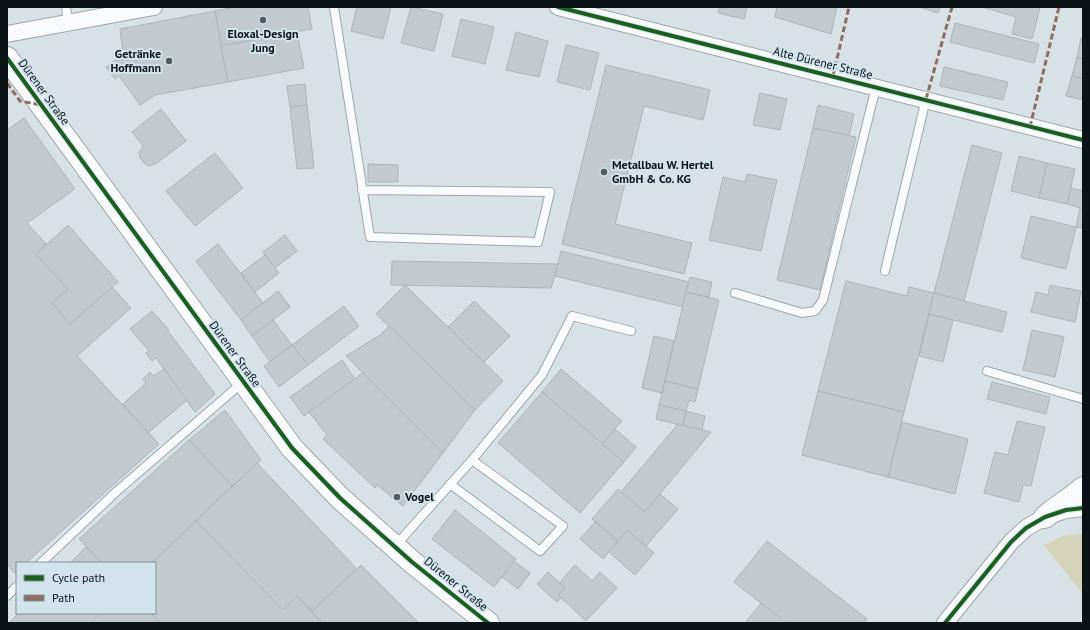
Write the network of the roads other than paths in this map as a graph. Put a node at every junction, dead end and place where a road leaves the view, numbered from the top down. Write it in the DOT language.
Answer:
graph roads {
  1 [pos="154,7"];
  2 [pos="334,7"];
  3 [pos="558,7"];
  4 [pos="67,15"];
  5 [pos="7,34"];
  6 [pos="7,58"];
  7 [pos="876,87"];
  8 [pos="926,99"];
  9 [pos="1083,140"];
  10 [pos="362,190"];
  11 [pos="885,271"];
  12 [pos="735,293"];
  13 [pos="631,331"];
  14 [pos="987,371"];
  15 [pos="243,382"];
  16 [pos="1083,399"];
  17 [pos="472,460"];
  18 [pos="450,484"];
  19 [pos="1083,488"];
  20 [pos="1083,508"];
  21 [pos="1045,517"];
  22 [pos="395,547"];
  23 [pos="42,562"];
  24 [pos="16,587"];
  25 [pos="7,596"];
  26 [pos="488,623"];
  27 [pos="945,623"];
  1 -- 4 [label="street"];
  2 -- 10 [label="lane"];
  3 -- 7 [label="street, Alte Dürener Straße"];
  4 -- 5 [label="street"];
  6 -- 15 [label="main road, Dürener Straße"];
  7 -- 8 [label="street, Alte Dürener Straße"];
  7 -- 12 [label="lane"];
  8 -- 9 [label="street, Alte Dürener Straße"];
  8 -- 11 [label="lane"];
  10 -- 10 [label="lane"];
  13 -- 17 [label="lane"];
  14 -- 16 [label="lane"];
  15 -- 22 [label="main road, Dürener Straße"];
  15 -- 23 [label="lane"];
  17 -- 18 [label="lane"];
  17 -- 18 [label="lane"];
  18 -- 22 [label="lane"];
  19 -- 21 [label="main road"];
  20 -- 21 [label="street"];
  21 -- 27 [label="street"];
  22 -- 26 [label="main road, Dürener Straße"];
  24 -- 25 [label="lane"];
}
